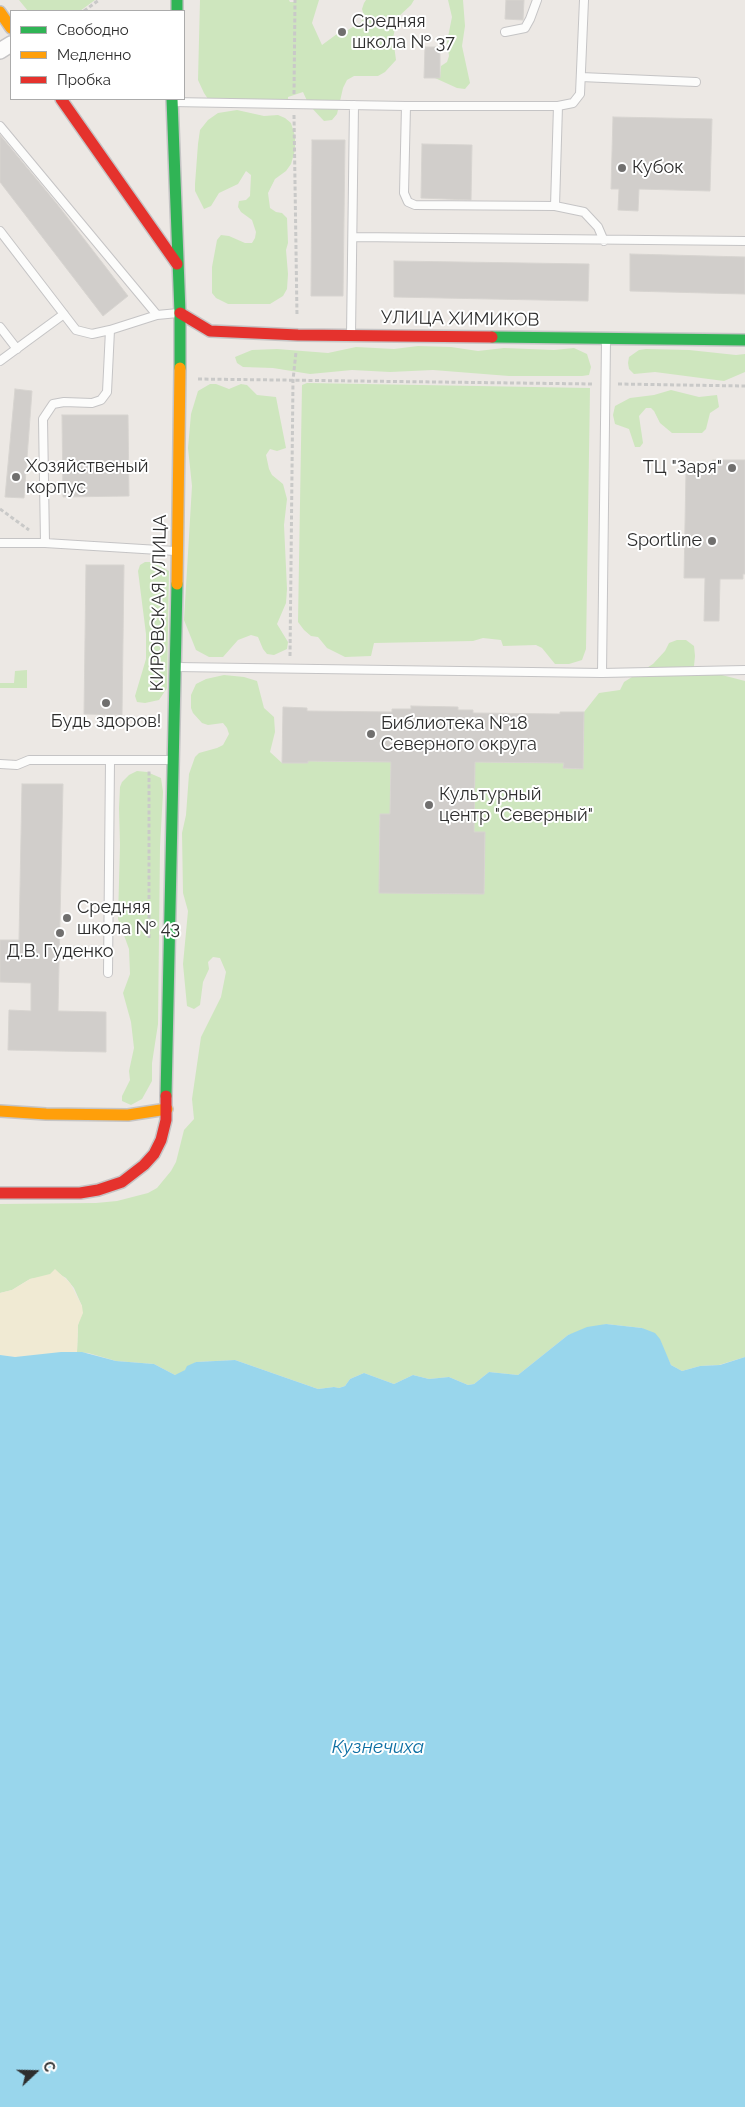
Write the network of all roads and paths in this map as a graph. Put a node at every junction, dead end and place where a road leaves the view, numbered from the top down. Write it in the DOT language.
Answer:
graph roads {
  1 [pos="100,0"];
  2 [pos="294,0"];
  3 [pos="537,0"];
  4 [pos="584,0"];
  5 [pos="85,10"];
  6 [pos="0,12"];
  7 [pos="10,27"];
  8 [pos="505,32"];
  9 [pos="581,77"];
  10 [pos="696,82"];
  11 [pos="62,100"];
  12 [pos="172,100"];
  13 [pos="294,104"];
  14 [pos="354,105"];
  15 [pos="406,106"];
  16 [pos="558,106"];
  17 [pos="0,126"];
  18 [pos="555,206"];
  19 [pos="0,231"];
  20 [pos="352,236"];
  21 [pos="604,241"];
  22 [pos="745,241"];
  23 [pos="177,264"];
  24 [pos="180,313"];
  25 [pos="64,314"];
  26 [pos="156,315"];
  27 [pos="0,327"];
  28 [pos="110,330"];
  29 [pos="298,335"];
  30 [pos="351,335"];
  31 [pos="606,338"];
  32 [pos="745,340"];
  33 [pos="17,349"];
  34 [pos="0,361"];
  35 [pos="180,379"];
  36 [pos="293,380"];
  37 [pos="606,384"];
  38 [pos="745,386"];
  39 [pos="0,509"];
  40 [pos="0,543"];
  41 [pos="43,543"];
  42 [pos="178,551"];
  43 [pos="175,667"];
  44 [pos="290,669"];
  45 [pos="745,670"];
  46 [pos="602,673"];
  47 [pos="110,760"];
  48 [pos="174,760"];
  49 [pos="149,761"];
  50 [pos="0,764"];
  51 [pos="148,945"];
  52 [pos="108,973"];
  53 [pos="167,1109"];
  54 [pos="0,1111"];
  55 [pos="0,1193"];
  1 -- 5 [label="path"];
  2 -- 13 [label="path"];
  3 -- 8 [label="lane"];
  4 -- 9 [label="lane"];
  6 -- 7 [label="street"];
  9 -- 10 [label="lane"];
  9 -- 16 [label="lane"];
  11 -- 23 [label="street"];
  12 -- 13 [label="lane"];
  12 -- 23 [label="street, КИРОВСКАЯ УЛИЦА"];
  13 -- 14 [label="lane"];
  13 -- 29 [label="path"];
  14 -- 15 [label="lane"];
  14 -- 20 [label="lane"];
  15 -- 16 [label="lane"];
  15 -- 18 [label="lane"];
  16 -- 18 [label="lane"];
  17 -- 26 [label="lane"];
  18 -- 21 [label="lane"];
  19 -- 25 [label="lane"];
  20 -- 21 [label="lane"];
  20 -- 30 [label="lane"];
  21 -- 22 [label="lane"];
  23 -- 24 [label="street, КИРОВСКАЯ УЛИЦА"];
  24 -- 26 [label="lane"];
  24 -- 29 [label="street, УЛИЦА ХИМИКОВ"];
  24 -- 35 [label="street, КИРОВСКАЯ УЛИЦА"];
  25 -- 28 [label="lane"];
  25 -- 33 [label="lane"];
  26 -- 28 [label="lane"];
  27 -- 33 [label="lane"];
  28 -- 41 [label="lane"];
  29 -- 30 [label="street, УЛИЦА ХИМИКОВ"];
  29 -- 36 [label="path"];
  30 -- 31 [label="street, УЛИЦА ХИМИКОВ"];
  31 -- 32 [label="street, УЛИЦА ХИМИКОВ"];
  31 -- 37 [label="lane"];
  33 -- 34 [label="lane"];
  35 -- 36 [label="path"];
  35 -- 42 [label="street, КИРОВСКАЯ УЛИЦА"];
  36 -- 37 [label="path"];
  36 -- 44 [label="path"];
  37 -- 38 [label="path"];
  37 -- 46 [label="lane"];
  39 -- 41 [label="path"];
  40 -- 41 [label="lane"];
  41 -- 42 [label="lane"];
  42 -- 43 [label="street, КИРОВСКАЯ УЛИЦА"];
  43 -- 44 [label="lane"];
  43 -- 48 [label="street, КИРОВСКАЯ УЛИЦА"];
  44 -- 46 [label="lane"];
  45 -- 46 [label="lane"];
  47 -- 49 [label="lane"];
  47 -- 50 [label="lane"];
  47 -- 52 [label="lane"];
  48 -- 49 [label="lane"];
  48 -- 53 [label="street, КИРОВСКАЯ УЛИЦА"];
  49 -- 51 [label="path"];
  53 -- 54 [label="street"];
  53 -- 55 [label="street, КИРОВСКАЯ УЛИЦА"];
}
